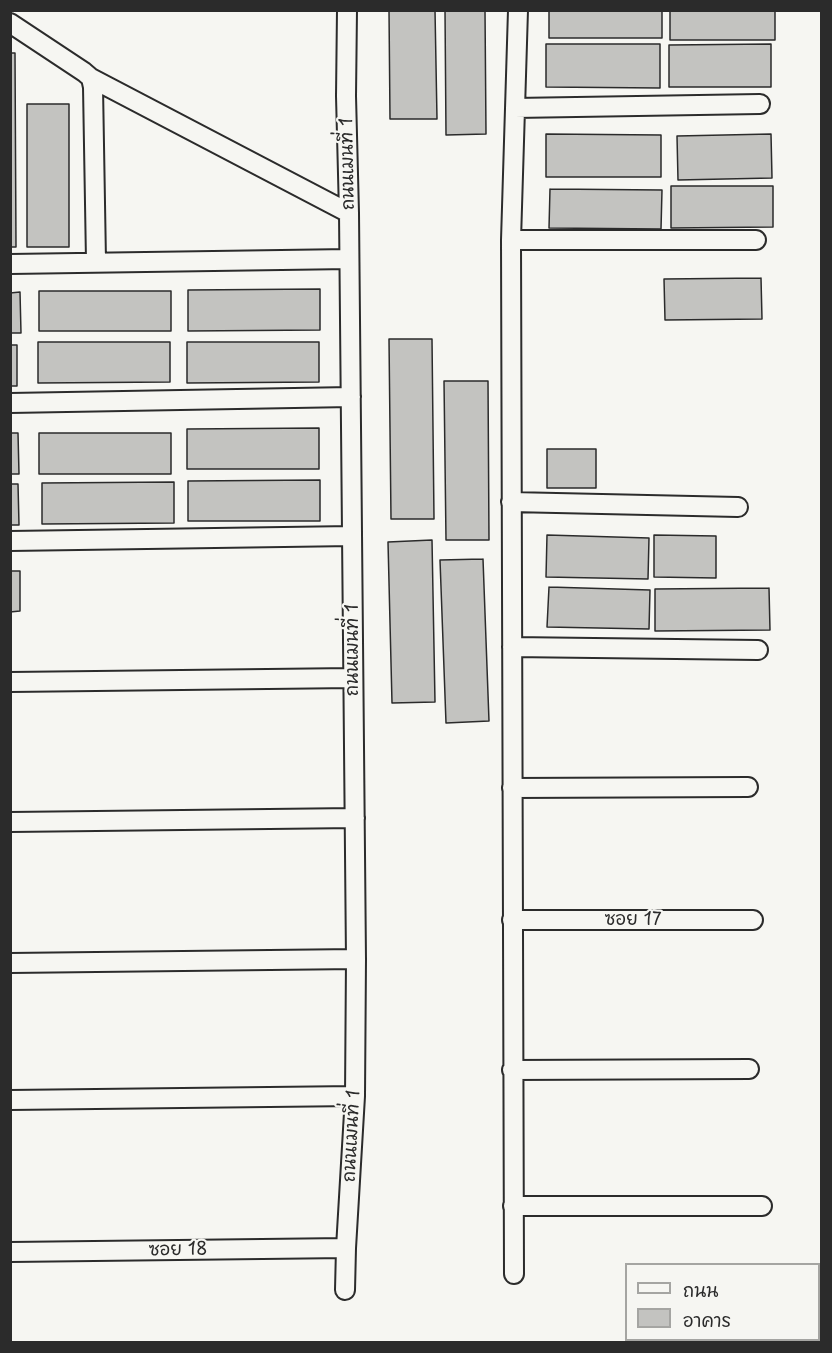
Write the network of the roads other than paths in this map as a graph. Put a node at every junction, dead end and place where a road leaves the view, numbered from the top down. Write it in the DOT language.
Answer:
graph roads {
  1 [pos="347,10"];
  2 [pos="518,10"];
  3 [pos="10,23"];
  4 [pos="91,78"];
  5 [pos="760,104"];
  6 [pos="515,108"];
  7 [pos="349,213"];
  8 [pos="511,240"];
  9 [pos="756,240"];
  10 [pos="349,259"];
  11 [pos="96,261"];
  12 [pos="10,264"];
  13 [pos="351,397"];
  14 [pos="10,403"];
  15 [pos="511,502"];
  16 [pos="738,507"];
  17 [pos="352,536"];
  18 [pos="10,541"];
  19 [pos="512,647"];
  20 [pos="758,650"];
  21 [pos="353,678"];
  22 [pos="10,682"];
  23 [pos="748,787"];
  24 [pos="512,788"];
  25 [pos="355,818"];
  26 [pos="10,822"];
  27 [pos="512,920"];
  28 [pos="753,920"];
  29 [pos="356,959"];
  30 [pos="10,963"];
  31 [pos="749,1069"];
  32 [pos="512,1070"];
  33 [pos="355,1096"];
  34 [pos="10,1100"];
  35 [pos="513,1206"];
  36 [pos="762,1206"];
  37 [pos="346,1248"];
  38 [pos="10,1252"];
  39 [pos="514,1274"];
  40 [pos="345,1290"];
  1 -- 7 [label="street, ถนนเมนที่ 1"];
  2 -- 6 [label="street"];
  3 -- 4 [label="street"];
  4 -- 7 [label="street"];
  4 -- 11 [label="street"];
  5 -- 6 [label="street"];
  6 -- 8 [label="street"];
  7 -- 10 [label="street, ถนนเมนที่ 1"];
  8 -- 9 [label="street"];
  8 -- 15 [label="street"];
  10 -- 11 [label="street"];
  10 -- 13 [label="street, ถนนเมนที่ 1"];
  11 -- 12 [label="street"];
  13 -- 14 [label="street"];
  13 -- 17 [label="street, ถนนเมนที่ 1"];
  15 -- 16 [label="street"];
  15 -- 19 [label="street"];
  17 -- 18 [label="street"];
  17 -- 21 [label="street, ถนนเมนที่ 1"];
  19 -- 20 [label="street"];
  19 -- 24 [label="street"];
  21 -- 22 [label="street"];
  21 -- 25 [label="street, ถนนเมนที่ 1"];
  23 -- 24 [label="street"];
  24 -- 27 [label="street"];
  25 -- 26 [label="street"];
  25 -- 29 [label="street, ถนนเมนที่ 1"];
  27 -- 28 [label="street, ซอย 17"];
  27 -- 32 [label="street"];
  29 -- 30 [label="street"];
  29 -- 33 [label="street, ถนนเมนที่ 1"];
  31 -- 32 [label="street"];
  32 -- 35 [label="street"];
  33 -- 34 [label="street"];
  33 -- 37 [label="street, ถนนเมนที่ 1"];
  35 -- 36 [label="street"];
  35 -- 39 [label="street"];
  37 -- 38 [label="street, ซอย 18"];
  37 -- 40 [label="street, ถนนเมนที่ 1"];
}
